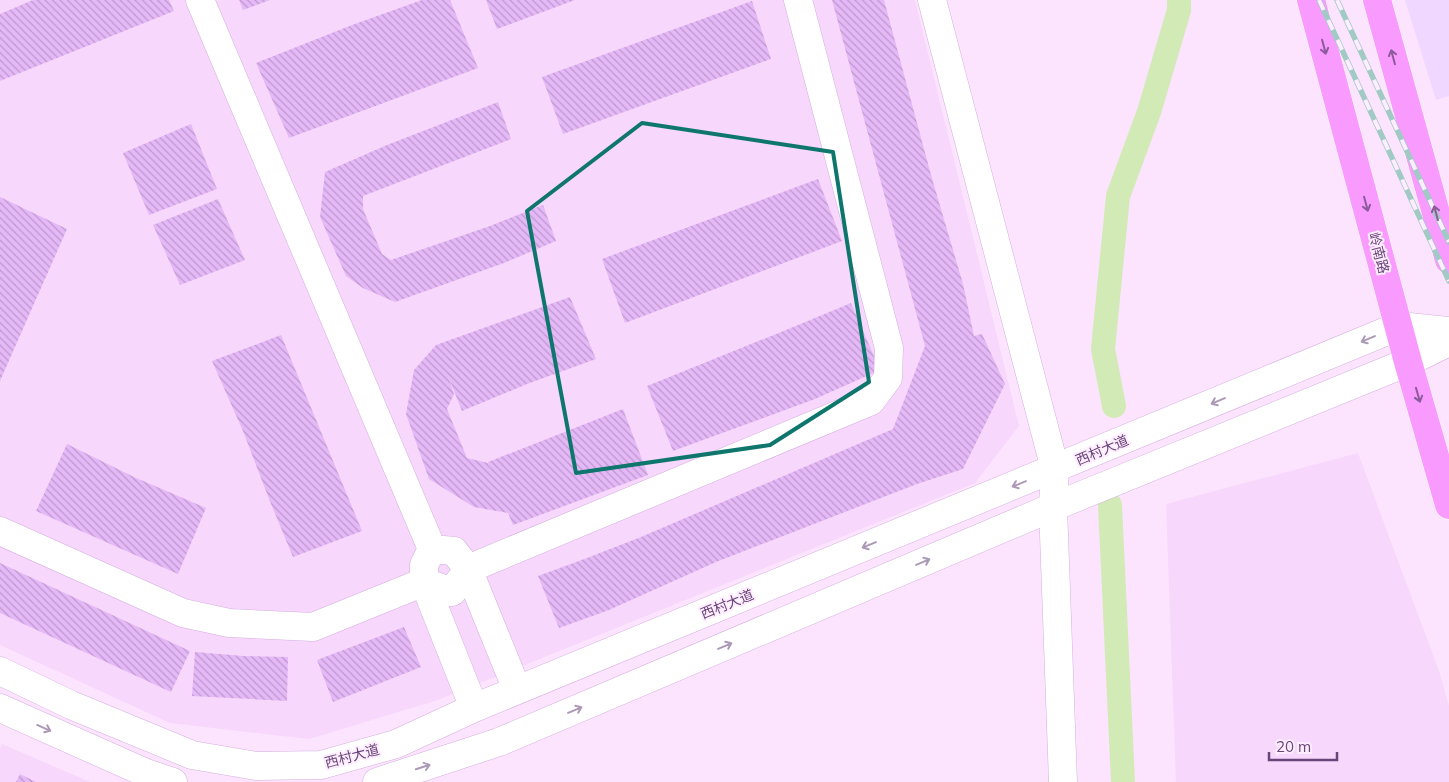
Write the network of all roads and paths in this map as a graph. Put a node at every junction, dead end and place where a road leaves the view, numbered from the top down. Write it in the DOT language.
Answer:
graph roads {
  1 [pos="200,0"];
  2 [pos="798,0"];
  3 [pos="932,0"];
  4 [pos="1311,0"];
  5 [pos="1377,0"];
  6 [pos="1449,260"];
  7 [pos="1399,326"];
  8 [pos="1449,331"];
  9 [pos="1449,342"];
  10 [pos="1408,362"];
  11 [pos="1055,469"];
  12 [pos="1449,505"];
  13 [pos="1053,507"];
  14 [pos="0,531"];
  15 [pos="432,549"];
  16 [pos="468,569"];
  17 [pos="424,582"];
  18 [pos="0,671"];
  19 [pos="517,690"];
  20 [pos="0,708"];
  21 [pos="474,708"];
  22 [pos="173,782"];
  23 [pos="377,782"];
  24 [pos="1063,782"];
  1 -- 15 [label="street"];
  2 -- 16 [label="street"];
  3 -- 11 [label="street"];
  4 -- 7 [label="main road, 岭南路, one-way"];
  6 -- 5 [label="main road, one-way"];
  7 -- 8 [label="street, 西村大道"];
  7 -- 10 [label="main road, 岭南路"];
  7 -- 11 [label="street, 西村大道, one-way"];
  9 -- 10 [label="street"];
  10 -- 12 [label="main road, 岭南路, one-way"];
  10 -- 13 [label="street"];
  11 -- 13 [label="street"];
  11 -- 19 [label="street, 西村大道, one-way"];
  23 -- 13 [label="street, one-way"];
  13 -- 24 [label="street"];
  14 -- 17 [label="street"];
  15 -- 16 [label="street"];
  15 -- 17 [label="street"];
  16 -- 17 [label="street"];
  16 -- 19 [label="street"];
  17 -- 21 [label="street"];
  18 -- 21 [label="street, 西村大道"];
  19 -- 21 [label="street, 西村大道"];
  20 -- 22 [label="street, one-way"];
}
